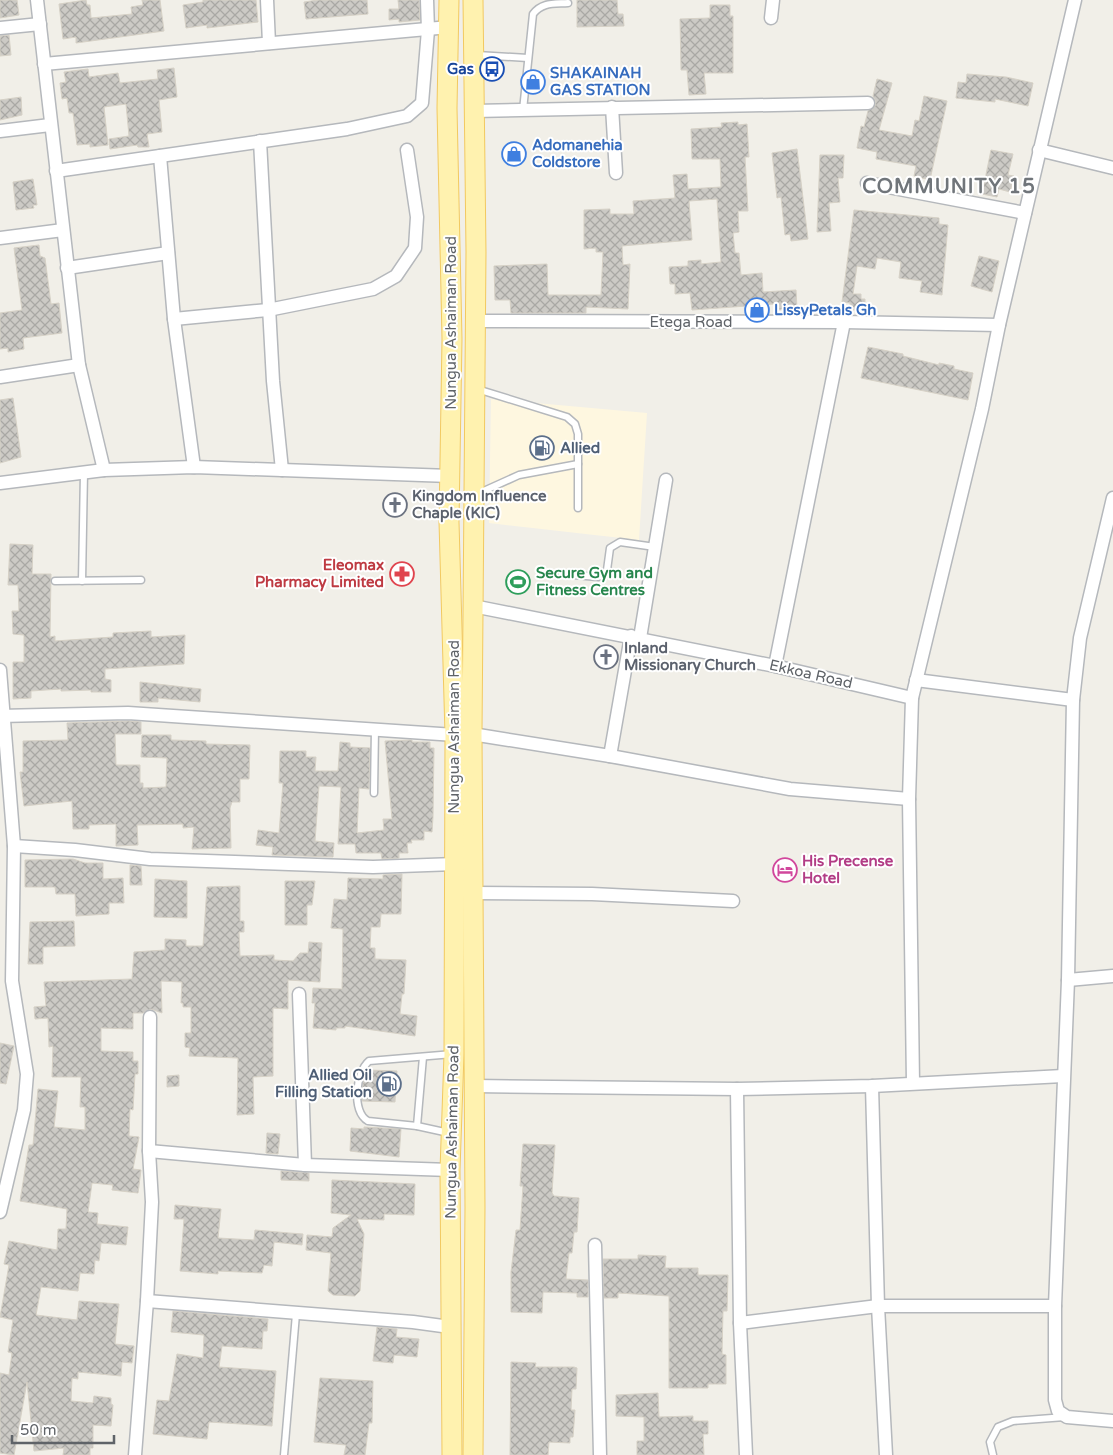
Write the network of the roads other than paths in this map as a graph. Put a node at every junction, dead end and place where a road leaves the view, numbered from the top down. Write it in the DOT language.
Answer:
graph roads {
  1 [pos="37,0"];
  2 [pos="267,0"];
  3 [pos="427,0"];
  4 [pos="449,0"];
  5 [pos="473,0"];
  6 [pos="773,0"];
  7 [pos="1075,0"];
  8 [pos="568,3"];
  9 [pos="771,18"];
  10 [pos="40,24"];
  11 [pos="449,27"];
  12 [pos="0,28"];
  13 [pos="428,30"];
  14 [pos="270,43"];
  15 [pos="474,55"];
  16 [pos="528,58"];
  17 [pos="44,64"];
  18 [pos="868,104"];
  19 [pos="612,108"];
  20 [pos="523,110"];
  21 [pos="474,111"];
  22 [pos="50,125"];
  23 [pos="0,131"];
  24 [pos="260,141"];
  25 [pos="407,150"];
  26 [pos="1039,150"];
  27 [pos="160,156"];
  28 [pos="475,159"];
  29 [pos="449,160"];
  30 [pos="1113,168"];
  31 [pos="56,171"];
  32 [pos="616,173"];
  33 [pos="867,183"];
  34 [pos="1025,212"];
  35 [pos="63,230"];
  36 [pos="0,238"];
  37 [pos="168,253"];
  38 [pos="67,268"];
  39 [pos="268,310"];
  40 [pos="174,319"];
  41 [pos="474,321"];
  42 [pos="844,322"];
  43 [pos="998,325"];
  44 [pos="79,365"];
  45 [pos="0,377"];
  46 [pos="476,388"];
  47 [pos="578,464"];
  48 [pos="194,467"];
  49 [pos="104,470"];
  50 [pos="282,470"];
  51 [pos="84,472"];
  52 [pos="450,476"];
  53 [pos="666,480"];
  54 [pos="0,483"];
  55 [pos="476,495"];
  56 [pos="1113,498"];
  57 [pos="578,508"];
  58 [pos="655,546"];
  59 [pos="562,574"];
  60 [pos="141,580"];
  61 [pos="55,581"];
  62 [pos="82,581"];
  63 [pos="473,606"];
  64 [pos="636,637"];
  65 [pos="775,666"];
  66 [pos="0,670"];
  67 [pos="916,680"];
  68 [pos="912,698"];
  69 [pos="1073,700"];
  70 [pos="1,716"];
  71 [pos="375,728"];
  72 [pos="464,735"];
  73 [pos="610,756"];
  74 [pos="374,793"];
  75 [pos="909,799"];
  76 [pos="14,846"];
  77 [pos="455,864"];
  78 [pos="474,893"];
  79 [pos="733,901"];
  80 [pos="1113,976"];
  81 [pos="1068,980"];
  82 [pos="6,981"];
  83 [pos="299,994"];
  84 [pos="150,1017"];
  85 [pos="454,1054"];
  86 [pos="423,1057"];
  87 [pos="1063,1076"];
  88 [pos="913,1083"];
  89 [pos="474,1086"];
  90 [pos="872,1086"];
  91 [pos="737,1089"];
  92 [pos="417,1126"];
  93 [pos="453,1134"];
  94 [pos="149,1151"];
  95 [pos="305,1165"];
  96 [pos="450,1170"];
  97 [pos="0,1212"];
  98 [pos="595,1245"];
  99 [pos="147,1301"];
  100 [pos="878,1306"];
  101 [pos="1055,1306"];
  102 [pos="296,1314"];
  103 [pos="740,1322"];
  104 [pos="450,1327"];
  105 [pos="1067,1417"];
  106 [pos="1113,1421"];
  107 [pos="135,1455"];
  108 [pos="284,1455"];
  109 [pos="452,1455"];
  110 [pos="473,1455"];
  111 [pos="600,1455"];
  112 [pos="746,1455"];
  113 [pos="886,1455"];
  114 [pos="993,1455"];
  1 -- 10 [label="street"];
  2 -- 14 [label="street"];
  3 -- 13 [label="street"];
  4 -- 11 [label="main road, Nungua Ashaiman Road"];
  5 -- 15 [label="main road, Nungua Ashaiman Road"];
  6 -- 9 [label="street"];
  7 -- 26 [label="street"];
  8 -- 16 [label="lane"];
  10 -- 12 [label="street"];
  10 -- 17 [label="street"];
  11 -- 13 [label="street"];
  11 -- 29 [label="main road, Nungua Ashaiman Road"];
  13 -- 14 [label="street"];
  13 -- 24 [label="street"];
  14 -- 17 [label="street"];
  15 -- 16 [label="lane"];
  15 -- 21 [label="main road, Nungua Ashaiman Road"];
  16 -- 20 [label="lane"];
  17 -- 22 [label="street"];
  18 -- 19 [label="street"];
  19 -- 20 [label="street"];
  19 -- 32 [label="street"];
  20 -- 21 [label="street"];
  21 -- 28 [label="main road, Nungua Ashaiman Road"];
  22 -- 23 [label="street"];
  22 -- 31 [label="street"];
  24 -- 27 [label="street"];
  24 -- 39 [label="street"];
  25 -- 39 [label="street"];
  26 -- 30 [label="street"];
  26 -- 34 [label="street"];
  27 -- 31 [label="street"];
  27 -- 37 [label="street"];
  28 -- 29 [label="main road"];
  28 -- 41 [label="main road, Nungua Ashaiman Road"];
  29 -- 52 [label="main road, Nungua Ashaiman Road"];
  31 -- 35 [label="street"];
  33 -- 34 [label="street"];
  34 -- 43 [label="street"];
  35 -- 36 [label="street"];
  35 -- 38 [label="street"];
  37 -- 38 [label="street"];
  37 -- 40 [label="street"];
  38 -- 44 [label="street"];
  39 -- 40 [label="street"];
  39 -- 50 [label="street"];
  40 -- 48 [label="street"];
  41 -- 42 [label="street, Etega Road"];
  41 -- 46 [label="main road, Nungua Ashaiman Road"];
  42 -- 43 [label="street, Etega Road"];
  42 -- 65 [label="street"];
  43 -- 67 [label="street"];
  44 -- 45 [label="street"];
  44 -- 49 [label="street"];
  46 -- 47 [label="lane"];
  46 -- 55 [label="main road, Nungua Ashaiman Road"];
  47 -- 55 [label="lane"];
  47 -- 57 [label="lane"];
  48 -- 49 [label="street"];
  48 -- 50 [label="street"];
  49 -- 51 [label="street"];
  50 -- 52 [label="street"];
  51 -- 54 [label="street"];
  51 -- 62 [label="lane"];
  52 -- 72 [label="main road, Nungua Ashaiman Road"];
  53 -- 58 [label="street"];
  55 -- 63 [label="main road, Nungua Ashaiman Road"];
  56 -- 69 [label="street"];
  58 -- 59 [label="lane"];
  58 -- 64 [label="street"];
  60 -- 62 [label="lane"];
  61 -- 62 [label="lane"];
  63 -- 64 [label="street, Ekkoa Road"];
  63 -- 72 [label="main road, Nungua Ashaiman Road"];
  64 -- 65 [label="street, Ekkoa Road"];
  64 -- 73 [label="street"];
  65 -- 68 [label="street, Ekkoa Road"];
  66 -- 70 [label="street"];
  67 -- 68 [label="street"];
  67 -- 69 [label="street"];
  68 -- 75 [label="street"];
  69 -- 81 [label="street"];
  70 -- 71 [label="street"];
  70 -- 76 [label="street"];
  71 -- 72 [label="street"];
  71 -- 74 [label="lane"];
  72 -- 73 [label="street"];
  72 -- 77 [label="main road, Nungua Ashaiman Road"];
  72 -- 78 [label="main road, Nungua Ashaiman Road"];
  73 -- 75 [label="street"];
  75 -- 88 [label="street"];
  76 -- 77 [label="street"];
  76 -- 82 [label="street"];
  77 -- 85 [label="main road, Nungua Ashaiman Road"];
  78 -- 79 [label="street"];
  78 -- 89 [label="main road, Nungua Ashaiman Road"];
  80 -- 81 [label="street"];
  81 -- 87 [label="street"];
  82 -- 97 [label="street"];
  83 -- 95 [label="street"];
  84 -- 94 [label="street"];
  85 -- 86 [label="lane"];
  85 -- 93 [label="main road, Nungua Ashaiman Road"];
  86 -- 92 [label="lane"];
  86 -- 92 [label="lane"];
  87 -- 88 [label="street"];
  87 -- 101 [label="street"];
  88 -- 90 [label="street"];
  89 -- 91 [label="street"];
  89 -- 110 [label="main road, Nungua Ashaiman Road"];
  90 -- 91 [label="street"];
  90 -- 100 [label="street"];
  91 -- 103 [label="street"];
  92 -- 93 [label="lane"];
  93 -- 96 [label="main road, Nungua Ashaiman Road"];
  94 -- 95 [label="street"];
  94 -- 99 [label="street"];
  95 -- 96 [label="street"];
  96 -- 104 [label="main road, Nungua Ashaiman Road"];
  98 -- 111 [label="street"];
  99 -- 102 [label="street"];
  99 -- 107 [label="street"];
  100 -- 101 [label="street"];
  100 -- 103 [label="street"];
  100 -- 113 [label="street"];
  101 -- 105 [label="street"];
  102 -- 104 [label="street"];
  102 -- 108 [label="lane"];
  103 -- 112 [label="street"];
  104 -- 109 [label="main road, Nungua Ashaiman Road"];
  105 -- 106 [label="street"];
  105 -- 114 [label="lane"];
}
